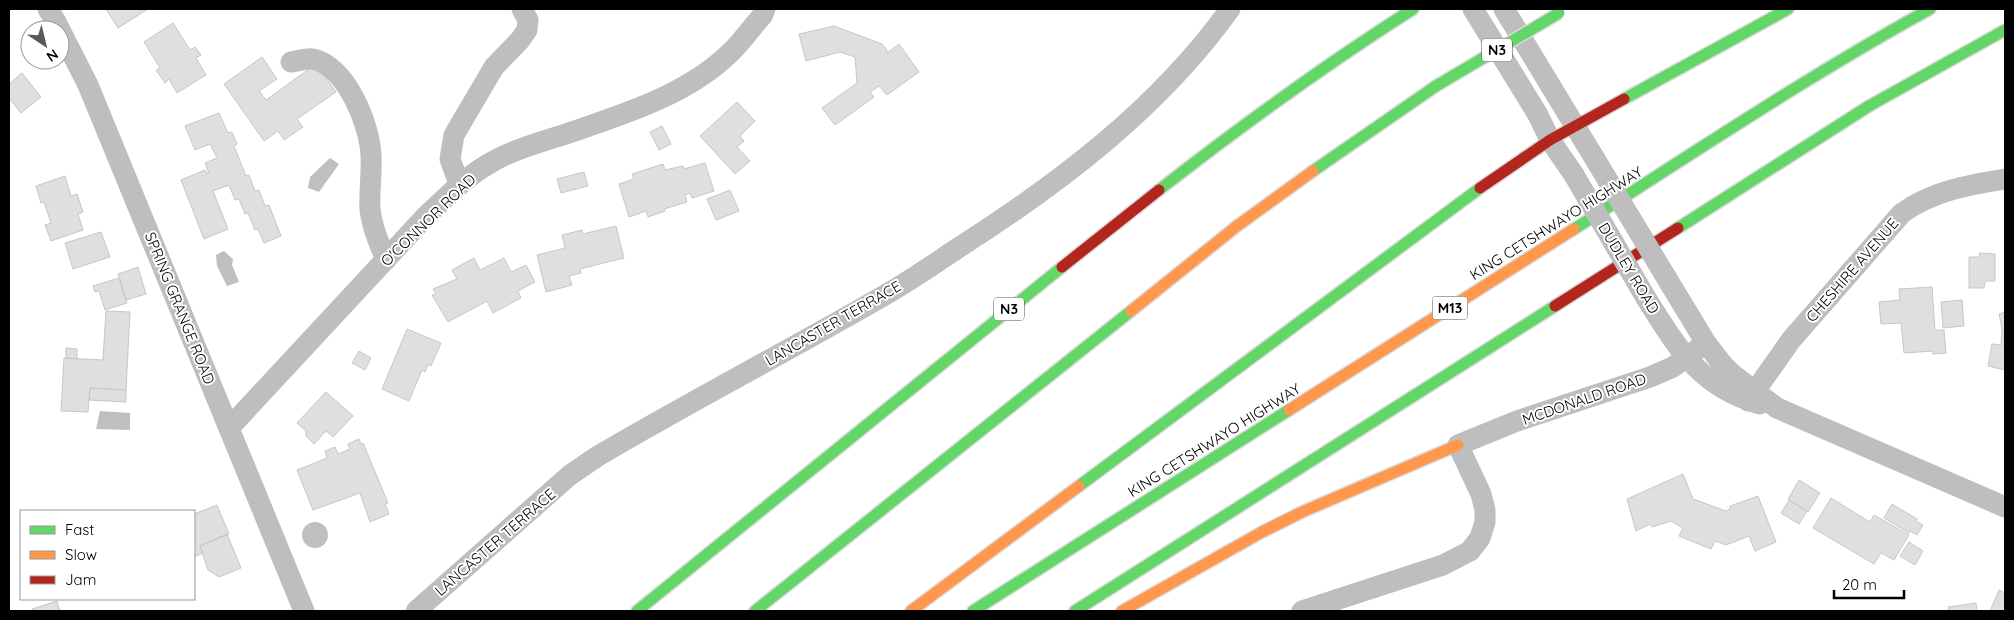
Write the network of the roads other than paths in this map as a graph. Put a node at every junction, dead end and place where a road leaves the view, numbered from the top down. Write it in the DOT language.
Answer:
graph roads {
  1 [pos="48,9"];
  2 [pos="522,9"];
  3 [pos="765,9"];
  4 [pos="1230,9"];
  5 [pos="1412,9"];
  6 [pos="1473,9"];
  7 [pos="1504,9"];
  8 [pos="1788,9"];
  9 [pos="1930,9"];
  10 [pos="1563,11"];
  11 [pos="2005,30"];
  12 [pos="291,62"];
  13 [pos="1575,126"];
  14 [pos="1550,140"];
  15 [pos="2005,179"];
  16 [pos="459,184"];
  17 [pos="386,260"];
  18 [pos="1706,344"];
  19 [pos="1686,358"];
  20 [pos="1751,396"];
  21 [pos="230,427"];
  22 [pos="1458,445"];
  23 [pos="2005,507"];
  24 [pos="304,611"];
  25 [pos="416,611"];
  26 [pos="636,611"];
  27 [pos="755,611"];
  28 [pos="910,611"];
  29 [pos="973,611"];
  30 [pos="1075,611"];
  31 [pos="1122,611"];
  32 [pos="1302,611"];
  1 -- 21 [label="street, SPRING GRANGE ROAD"];
  2 -- 16 [label="street"];
  3 -- 16 [label="street, O'CONNOR ROAD"];
  4 -- 25 [label="street, LANCASTER TERRACE"];
  5 -- 26 [label="highway, N3"];
  6 -- 14 [label="street, DUDLEY ROAD"];
  7 -- 13 [label="street, DUDLEY ROAD"];
  8 -- 13 [label="highway"];
  9 -- 29 [label="highway, KING CETSHWAYO HIGHWAY / M13"];
  10 -- 27 [label="highway, N3, bridge"];
  11 -- 30 [label="highway"];
  12 -- 17 [label="street"];
  13 -- 14 [label="highway"];
  13 -- 18 [label="street, DUDLEY ROAD, bridge"];
  14 -- 19 [label="street, DUDLEY ROAD, bridge"];
  14 -- 28 [label="highway"];
  15 -- 20 [label="street, CHESHIRE AVENUE"];
  16 -- 17 [label="street, O'CONNOR ROAD"];
  17 -- 21 [label="street, O'CONNOR ROAD"];
  18 -- 19 [label="street, MCDONALD ROAD"];
  18 -- 20 [label="street, DUDLEY ROAD"];
  19 -- 20 [label="street, DUDLEY ROAD"];
  19 -- 22 [label="street, MCDONALD ROAD"];
  20 -- 23 [label="street, DUDLEY ROAD"];
  21 -- 24 [label="street, SPRING GRANGE ROAD"];
  22 -- 31 [label="highway"];
  22 -- 32 [label="street"];
}
